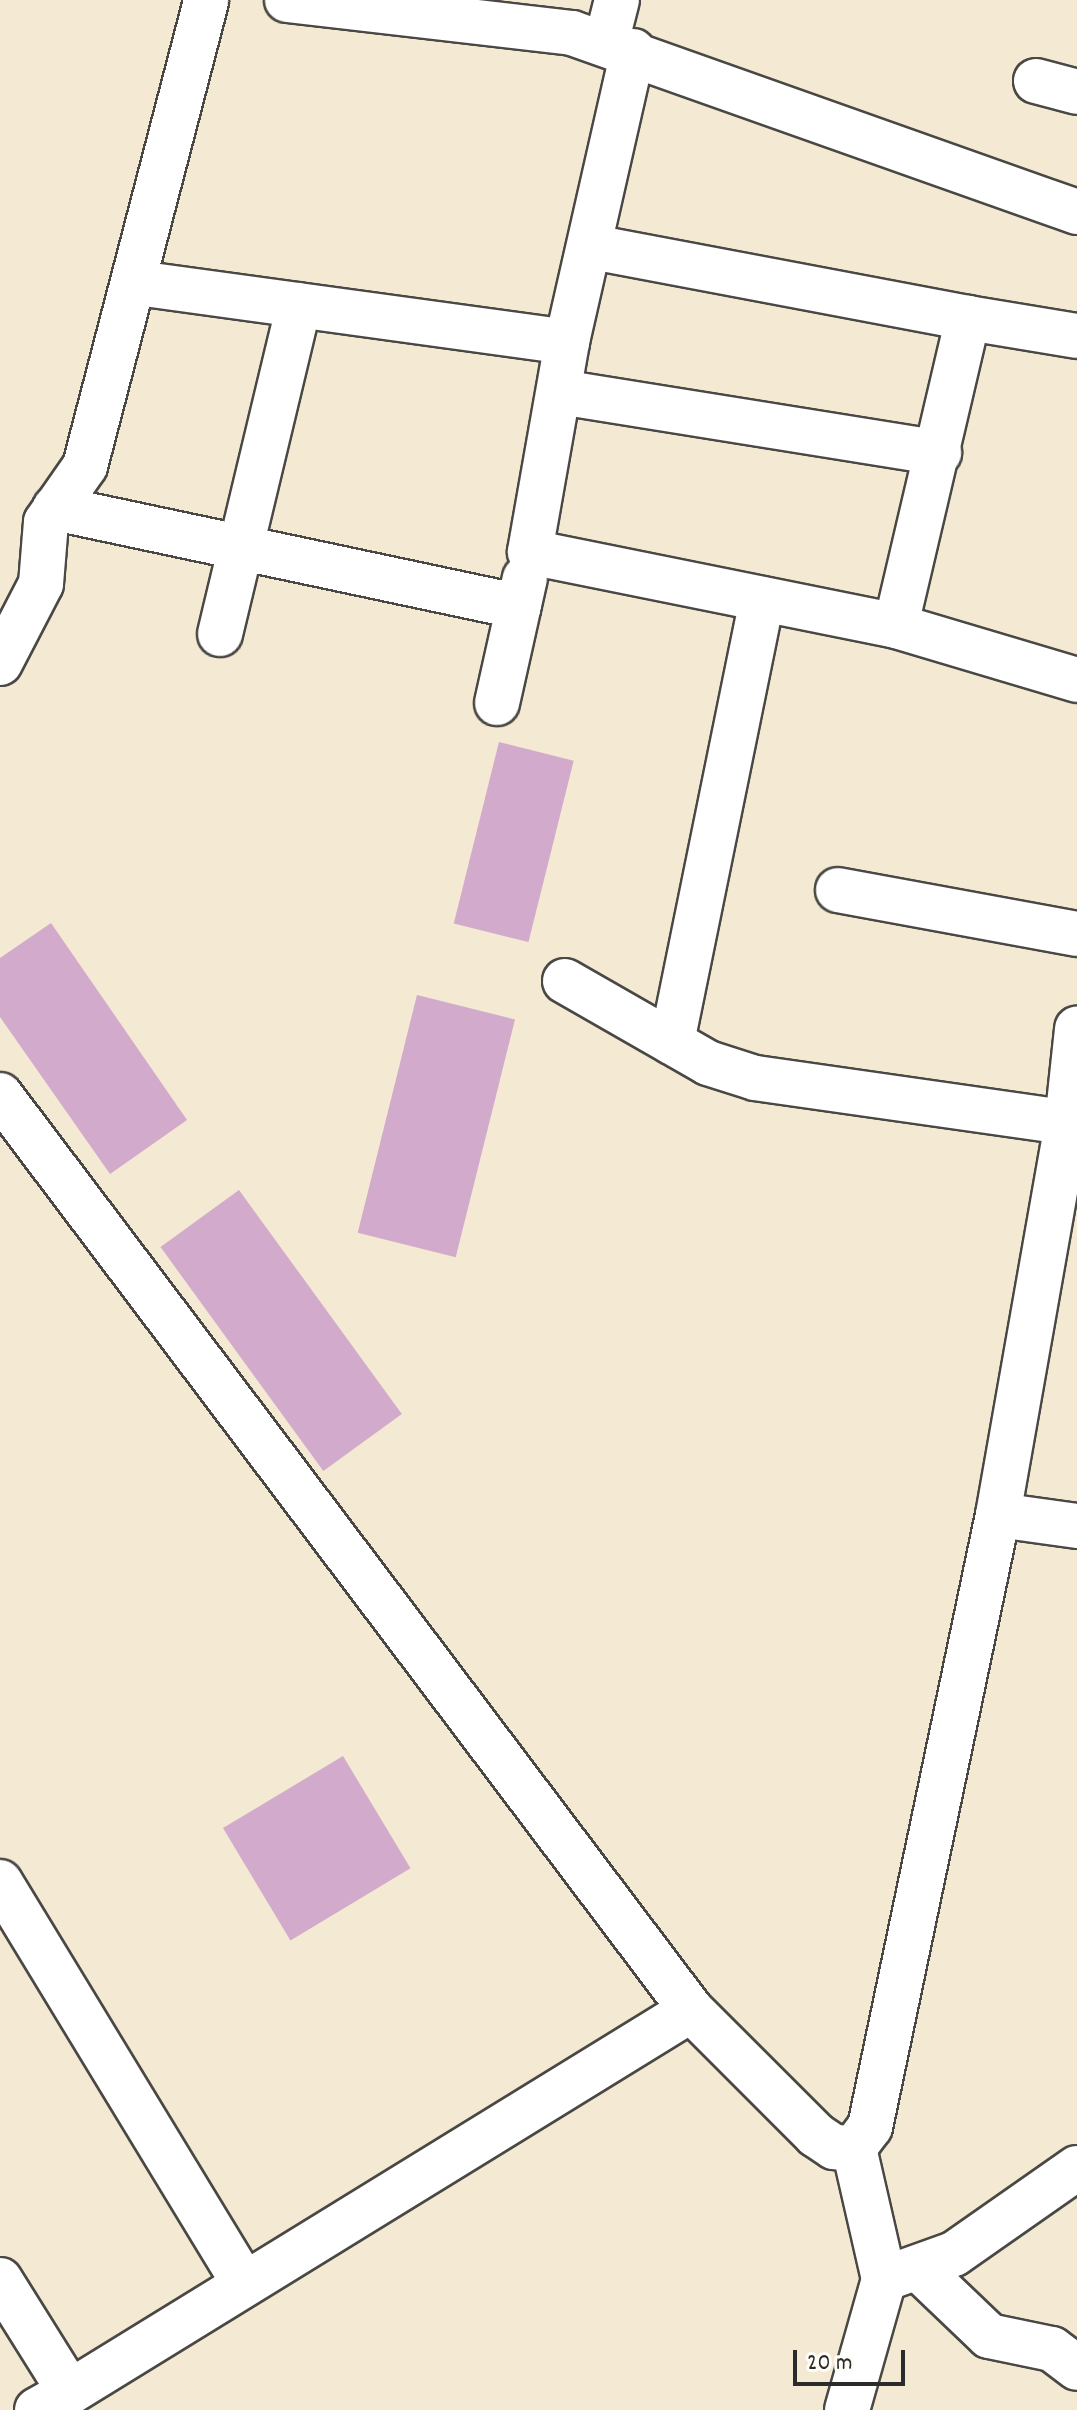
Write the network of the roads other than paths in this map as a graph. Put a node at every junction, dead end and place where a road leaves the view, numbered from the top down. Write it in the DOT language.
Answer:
graph roads {
  1 [pos="206,0"];
  2 [pos="287,0"];
  3 [pos="617,0"];
  4 [pos="619,47"];
  5 [pos="1036,81"];
  6 [pos="1077,92"];
  7 [pos="1077,212"];
  8 [pos="592,247"];
  9 [pos="137,283"];
  10 [pos="299,305"];
  11 [pos="968,318"];
  12 [pos="1077,336"];
  13 [pos="567,342"];
  14 [pos="560,392"];
  15 [pos="939,453"];
  16 [pos="55,508"];
  17 [pos="241,547"];
  18 [pos="530,552"];
  19 [pos="762,599"];
  20 [pos="519,607"];
  21 [pos="896,626"];
  22 [pos="220,634"];
  23 [pos="0,663"];
  24 [pos="1077,680"];
  25 [pos="497,703"];
  26 [pos="838,890"];
  27 [pos="1077,934"];
  28 [pos="565,981"];
  29 [pos="1077,1029"];
  30 [pos="672,1042"];
  31 [pos="0,1095"];
  32 [pos="1072,1124"];
  33 [pos="998,1515"];
  34 [pos="1077,1526"];
  35 [pos="0,1882"];
  36 [pos="691,2010"];
  37 [pos="854,2148"];
  38 [pos="1077,2168"];
  39 [pos="902,2274"];
  40 [pos="0,2280"];
  41 [pos="243,2281"];
  42 [pos="1077,2368"];
  43 [pos="54,2401"];
  44 [pos="847,2410"];
  1 -- 9 [label="street"];
  2 -- 4 [label="street"];
  3 -- 4 [label="street"];
  4 -- 7 [label="street"];
  4 -- 8 [label="street"];
  5 -- 6 [label="street"];
  8 -- 11 [label="street"];
  8 -- 13 [label="street"];
  9 -- 10 [label="street"];
  9 -- 16 [label="street"];
  10 -- 13 [label="street"];
  10 -- 17 [label="street"];
  11 -- 12 [label="street"];
  11 -- 15 [label="street"];
  13 -- 14 [label="street"];
  14 -- 15 [label="street"];
  14 -- 18 [label="street"];
  15 -- 21 [label="street"];
  16 -- 17 [label="street"];
  16 -- 23 [label="street"];
  17 -- 20 [label="street"];
  17 -- 22 [label="street"];
  18 -- 19 [label="street"];
  18 -- 20 [label="street"];
  19 -- 21 [label="street"];
  19 -- 30 [label="street"];
  20 -- 25 [label="street"];
  21 -- 24 [label="street"];
  26 -- 27 [label="street"];
  28 -- 30 [label="street"];
  29 -- 32 [label="street"];
  30 -- 32 [label="street"];
  31 -- 36 [label="street"];
  32 -- 33 [label="street"];
  33 -- 34 [label="street"];
  33 -- 37 [label="street"];
  35 -- 41 [label="street"];
  36 -- 37 [label="street"];
  36 -- 41 [label="street"];
  37 -- 39 [label="street"];
  38 -- 39 [label="street"];
  39 -- 42 [label="street"];
  39 -- 44 [label="street"];
  40 -- 43 [label="street"];
  41 -- 43 [label="street"];
}
